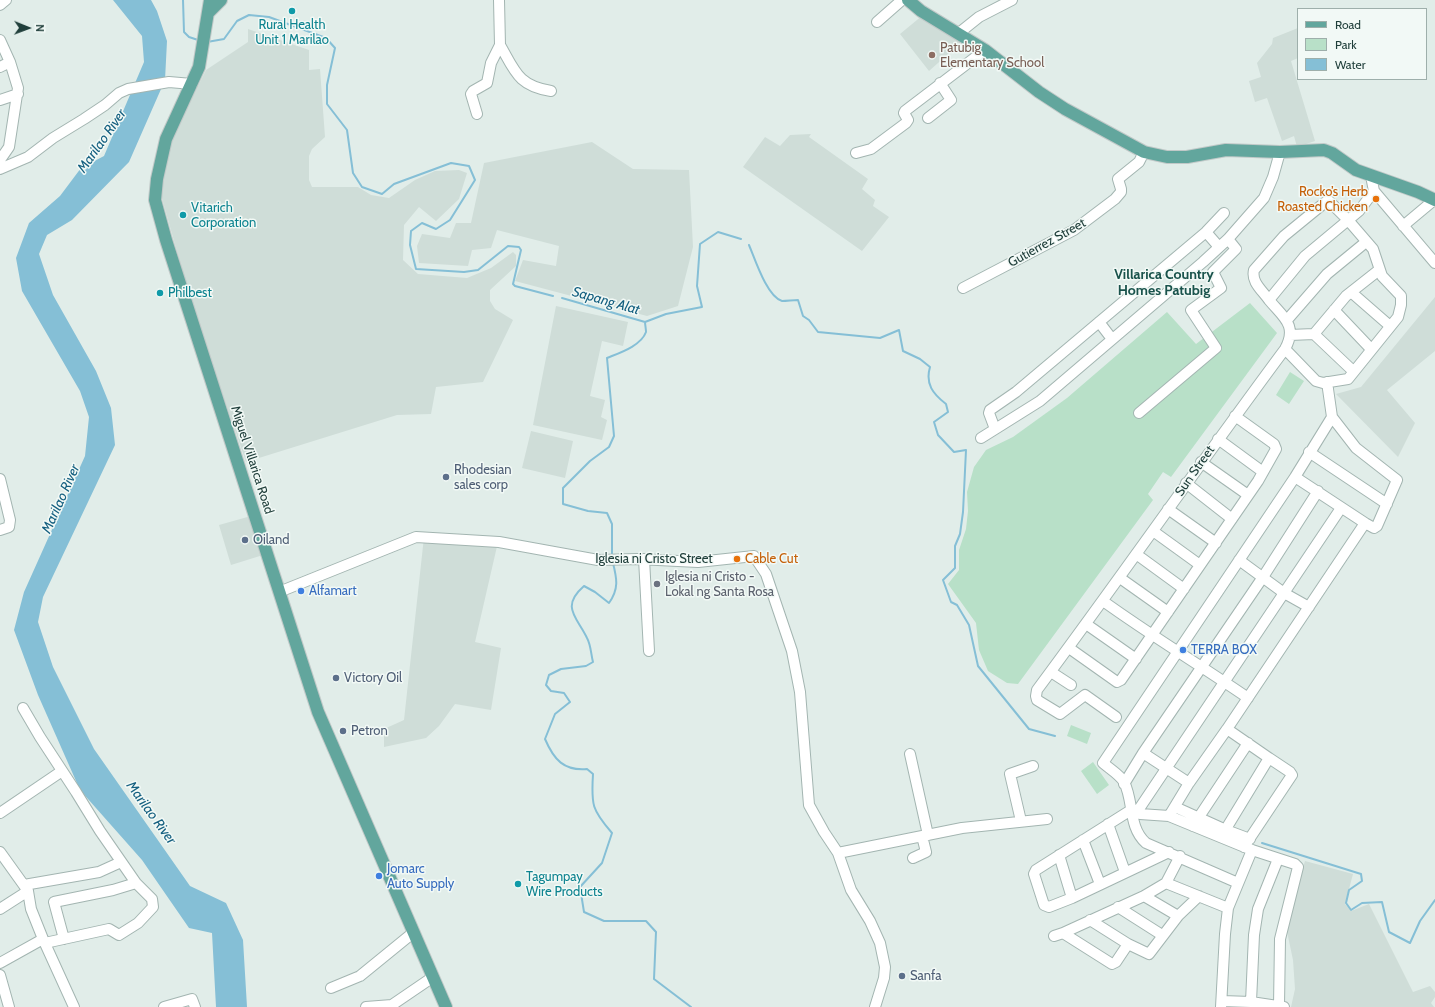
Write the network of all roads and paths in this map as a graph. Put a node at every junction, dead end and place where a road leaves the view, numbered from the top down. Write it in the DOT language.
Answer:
graph roads {
  1 [pos="6,0"];
  2 [pos="221,0"];
  3 [pos="499,0"];
  4 [pos="902,0"];
  5 [pos="908,0"];
  6 [pos="1012,0"];
  7 [pos="0,5"];
  8 [pos="209,6"];
  9 [pos="877,22"];
  10 [pos="959,33"];
  11 [pos="0,40"];
  12 [pos="500,45"];
  13 [pos="985,50"];
  14 [pos="10,62"];
  15 [pos="0,68"];
  16 [pos="192,84"];
  17 [pos="940,84"];
  18 [pos="551,91"];
  19 [pos="18,94"];
  20 [pos="0,100"];
  21 [pos="477,114"];
  22 [pos="928,118"];
  23 [pos="1144,152"];
  24 [pos="1280,152"];
  25 [pos="856,153"];
  26 [pos="0,160"];
  27 [pos="0,169"];
  28 [pos="1371,176"];
  29 [pos="1374,191"];
  30 [pos="1434,200"];
  31 [pos="1224,213"];
  32 [pos="1348,220"];
  33 [pos="1403,226"];
  34 [pos="1206,232"];
  35 [pos="1228,239"];
  36 [pos="1366,242"];
  37 [pos="1219,247"];
  38 [pos="1435,263"];
  39 [pos="1379,270"];
  40 [pos="963,288"];
  41 [pos="1351,292"];
  42 [pos="1269,300"];
  43 [pos="1334,310"];
  44 [pos="1288,320"];
  45 [pos="1099,322"];
  46 [pos="1390,326"];
  47 [pos="1314,334"];
  48 [pos="1290,335"];
  49 [pos="1112,340"];
  50 [pos="1372,348"];
  51 [pos="1285,349"];
  52 [pos="1353,371"];
  53 [pos="1327,382"];
  54 [pos="1140,413"];
  55 [pos="1234,416"];
  56 [pos="1332,417"];
  57 [pos="995,429"];
  58 [pos="981,438"];
  59 [pos="1218,439"];
  60 [pos="1309,452"];
  61 [pos="1201,462"];
  62 [pos="1263,472"];
  63 [pos="1295,477"];
  64 [pos="0,479"];
  65 [pos="1186,483"];
  66 [pos="1318,491"];
  67 [pos="1248,495"];
  68 [pos="1387,504"];
  69 [pos="1168,508"];
  70 [pos="1341,508"];
  71 [pos="1232,518"];
  72 [pos="1365,523"];
  73 [pos="0,530"];
  74 [pos="1153,531"];
  75 [pos="1216,543"];
  76 [pos="1136,554"];
  77 [pos="644,559"];
  78 [pos="1239,560"];
  79 [pos="1200,565"];
  80 [pos="1263,577"];
  81 [pos="1120,578"];
  82 [pos="1184,589"];
  83 [pos="279,592"];
  84 [pos="1284,593"];
  85 [pos="1103,601"];
  86 [pos="1309,607"];
  87 [pos="1168,612"];
  88 [pos="1086,624"];
  89 [pos="1152,636"];
  90 [pos="1069,648"];
  91 [pos="649,651"];
  92 [pos="1177,651"];
  93 [pos="1136,659"];
  94 [pos="1201,666"];
  95 [pos="1051,672"];
  96 [pos="1224,681"];
  97 [pos="1071,685"];
  98 [pos="1248,698"];
  99 [pos="23,708"];
  100 [pos="1116,716"];
  101 [pos="1227,730"];
  102 [pos="1248,743"];
  103 [pos="1143,752"];
  104 [pos="910,754"];
  105 [pos="1269,758"];
  106 [pos="1033,766"];
  107 [pos="1165,769"];
  108 [pos="62,771"];
  109 [pos="1188,783"];
  110 [pos="1124,784"];
  111 [pos="1176,806"];
  112 [pos="1134,811"];
  113 [pos="0,814"];
  114 [pos="1169,816"];
  115 [pos="1047,819"];
  116 [pos="1021,821"];
  117 [pos="1196,822"];
  118 [pos="1108,824"];
  119 [pos="1223,834"];
  120 [pos="925,835"];
  121 [pos="1084,840"];
  122 [pos="1249,845"];
  123 [pos="0,852"];
  124 [pos="838,852"];
  125 [pos="1169,852"];
  126 [pos="1060,855"];
  127 [pos="1180,856"];
  128 [pos="913,858"];
  129 [pos="1278,859"];
  130 [pos="121,862"];
  131 [pos="1125,872"];
  132 [pos="136,883"];
  133 [pos="1166,883"];
  134 [pos="1238,883"];
  135 [pos="1100,884"];
  136 [pos="26,888"];
  137 [pos="1144,896"];
  138 [pos="1199,896"];
  139 [pos="1072,898"];
  140 [pos="1118,907"];
  141 [pos="1228,908"];
  142 [pos="0,909"];
  143 [pos="1178,916"];
  144 [pos="1090,920"];
  145 [pos="414,932"];
  146 [pos="1162,935"];
  147 [pos="64,939"];
  148 [pos="44,942"];
  149 [pos="1128,944"];
  150 [pos="0,963"];
  151 [pos="0,975"];
  152 [pos="433,977"];
  153 [pos="331,988"];
  154 [pos="1251,1002"];
  155 [pos="1221,1004"];
  156 [pos="1282,1006"];
  157 [pos="8,1007"];
  158 [pos="74,1007"];
  159 [pos="164,1007"];
  160 [pos="195,1007"];
  161 [pos="366,1007"];
  162 [pos="446,1007"];
  163 [pos="875,1007"];
  1 -- 7 [label="street"];
  2 -- 8 [label="main road"];
  3 -- 12 [label="street"];
  4 -- 9 [label="street"];
  5 -- 10 [label="main road"];
  6 -- 10 [label="street"];
  8 -- 16 [label="main road, Miguel Villarica Road"];
  10 -- 13 [label="main road"];
  11 -- 14 [label="street"];
  12 -- 18 [label="street"];
  12 -- 21 [label="street"];
  13 -- 17 [label="street"];
  13 -- 23 [label="main road"];
  14 -- 15 [label="street"];
  14 -- 19 [label="street"];
  16 -- 27 [label="street"];
  16 -- 83 [label="main road, Miguel Villarica Road"];
  17 -- 22 [label="street"];
  17 -- 25 [label="street"];
  19 -- 20 [label="street"];
  19 -- 26 [label="street"];
  23 -- 24 [label="main road"];
  23 -- 40 [label="street, Gutierrez Street"];
  24 -- 28 [label="main road"];
  24 -- 35 [label="street"];
  28 -- 29 [label="street"];
  28 -- 30 [label="main road"];
  29 -- 32 [label="street"];
  29 -- 33 [label="street"];
  30 -- 33 [label="street"];
  31 -- 34 [label="street"];
  32 -- 36 [label="street"];
  32 -- 42 [label="street"];
  32 -- 42 [label="street"];
  33 -- 38 [label="street"];
  34 -- 37 [label="street"];
  34 -- 45 [label="street"];
  35 -- 37 [label="street"];
  35 -- 54 [label="street"];
  36 -- 39 [label="street"];
  36 -- 44 [label="street"];
  37 -- 49 [label="street"];
  39 -- 41 [label="street"];
  39 -- 46 [label="street"];
  41 -- 43 [label="street"];
  41 -- 46 [label="street"];
  42 -- 44 [label="street"];
  43 -- 47 [label="street"];
  43 -- 50 [label="street"];
  44 -- 48 [label="street, Sun Street"];
  45 -- 49 [label="street"];
  45 -- 57 [label="street"];
  46 -- 50 [label="street"];
  47 -- 48 [label="street"];
  47 -- 52 [label="street"];
  48 -- 51 [label="street, Sun Street"];
  49 -- 57 [label="street"];
  50 -- 52 [label="street"];
  51 -- 53 [label="street"];
  51 -- 55 [label="street, Sun Street"];
  52 -- 53 [label="street"];
  53 -- 56 [label="street"];
  55 -- 59 [label="street, Sun Street"];
  55 -- 62 [label="street"];
  56 -- 60 [label="street"];
  56 -- 68 [label="street"];
  57 -- 58 [label="street"];
  59 -- 61 [label="street, Sun Street"];
  59 -- 62 [label="street"];
  60 -- 63 [label="street"];
  60 -- 68 [label="street"];
  61 -- 65 [label="street, Sun Street"];
  61 -- 67 [label="street"];
  62 -- 67 [label="street"];
  63 -- 66 [label="street"];
  63 -- 78 [label="street"];
  64 -- 73 [label="street"];
  65 -- 69 [label="street, Sun Street"];
  65 -- 71 [label="street"];
  66 -- 70 [label="street"];
  66 -- 80 [label="street"];
  67 -- 71 [label="street"];
  68 -- 72 [label="street"];
  69 -- 74 [label="street, Sun Street"];
  69 -- 75 [label="street"];
  70 -- 72 [label="street"];
  70 -- 84 [label="street"];
  71 -- 75 [label="street"];
  72 -- 86 [label="street"];
  74 -- 76 [label="street, Sun Street"];
  74 -- 79 [label="street"];
  75 -- 79 [label="street"];
  76 -- 81 [label="street, Sun Street"];
  76 -- 82 [label="street"];
  77 -- 83 [label="street, Iglesia ni Cristo Street"];
  77 -- 91 [label="street"];
  77 -- 124 [label="street, Iglesia ni Cristo Street"];
  78 -- 80 [label="street"];
  78 -- 92 [label="street"];
  79 -- 82 [label="street"];
  80 -- 84 [label="street"];
  80 -- 94 [label="street"];
  81 -- 85 [label="street, Sun Street"];
  81 -- 87 [label="street"];
  82 -- 87 [label="street"];
  83 -- 145 [label="main road, Miguel Villarica Road"];
  84 -- 86 [label="street"];
  84 -- 96 [label="street"];
  85 -- 88 [label="street, Sun Street"];
  85 -- 89 [label="street"];
  86 -- 98 [label="street"];
  87 -- 89 [label="street"];
  88 -- 90 [label="street, Sun Street"];
  88 -- 93 [label="street"];
  89 -- 92 [label="street"];
  89 -- 93 [label="street"];
  90 -- 93 [label="street"];
  90 -- 95 [label="street, Sun Street"];
  92 -- 94 [label="street"];
  92 -- 110 [label="street"];
  94 -- 96 [label="street"];
  94 -- 103 [label="street"];
  95 -- 97 [label="street"];
  95 -- 100 [label="street, Sun Street"];
  96 -- 98 [label="street"];
  96 -- 107 [label="street"];
  98 -- 101 [label="street"];
  99 -- 108 [label="street"];
  101 -- 102 [label="street"];
  101 -- 109 [label="street"];
  102 -- 105 [label="street"];
  102 -- 117 [label="street"];
  103 -- 107 [label="street"];
  103 -- 110 [label="street"];
  104 -- 120 [label="street"];
  105 -- 119 [label="street"];
  105 -- 122 [label="street"];
  106 -- 116 [label="street"];
  107 -- 109 [label="street"];
  107 -- 112 [label="street"];
  108 -- 113 [label="street"];
  108 -- 130 [label="street"];
  109 -- 111 [label="street"];
  110 -- 112 [label="street"];
  111 -- 114 [label="street"];
  111 -- 117 [label="street"];
  112 -- 114 [label="street"];
  112 -- 118 [label="street"];
  112 -- 125 [label="street"];
  114 -- 117 [label="street"];
  115 -- 116 [label="street"];
  116 -- 120 [label="street"];
  117 -- 119 [label="street"];
  118 -- 121 [label="street"];
  118 -- 131 [label="street"];
  119 -- 122 [label="street"];
  120 -- 124 [label="street"];
  120 -- 128 [label="street"];
  121 -- 126 [label="street"];
  121 -- 135 [label="street"];
  122 -- 129 [label="street"];
  122 -- 134 [label="street"];
  123 -- 136 [label="street"];
  124 -- 163 [label="street, Iglesia ni Cristo Street"];
  125 -- 127 [label="street"];
  125 -- 131 [label="street"];
  126 -- 139 [label="street"];
  126 -- 139 [label="street"];
  127 -- 133 [label="street"];
  127 -- 134 [label="street"];
  129 -- 154 [label="street"];
  129 -- 156 [label="street"];
  130 -- 132 [label="street"];
  130 -- 136 [label="street"];
  131 -- 135 [label="street"];
  132 -- 147 [label="street"];
  132 -- 147 [label="street"];
  133 -- 137 [label="street"];
  133 -- 138 [label="street"];
  134 -- 141 [label="street"];
  135 -- 139 [label="street"];
  136 -- 142 [label="street"];
  136 -- 148 [label="street"];
  137 -- 140 [label="street"];
  137 -- 143 [label="street"];
  138 -- 141 [label="street"];
  138 -- 143 [label="street"];
  140 -- 144 [label="street"];
  140 -- 146 [label="street"];
  141 -- 155 [label="street"];
  143 -- 146 [label="street"];
  144 -- 149 [label="street"];
  144 -- 149 [label="street"];
  145 -- 152 [label="main road, Miguel Villarica Road"];
  145 -- 153 [label="street"];
  146 -- 149 [label="street"];
  147 -- 148 [label="street"];
  148 -- 150 [label="street"];
  148 -- 158 [label="street"];
  151 -- 157 [label="street"];
  152 -- 161 [label="street"];
  152 -- 162 [label="main road, Miguel Villarica Road"];
  154 -- 155 [label="street"];
  154 -- 156 [label="street"];
  159 -- 160 [label="street"];
}
